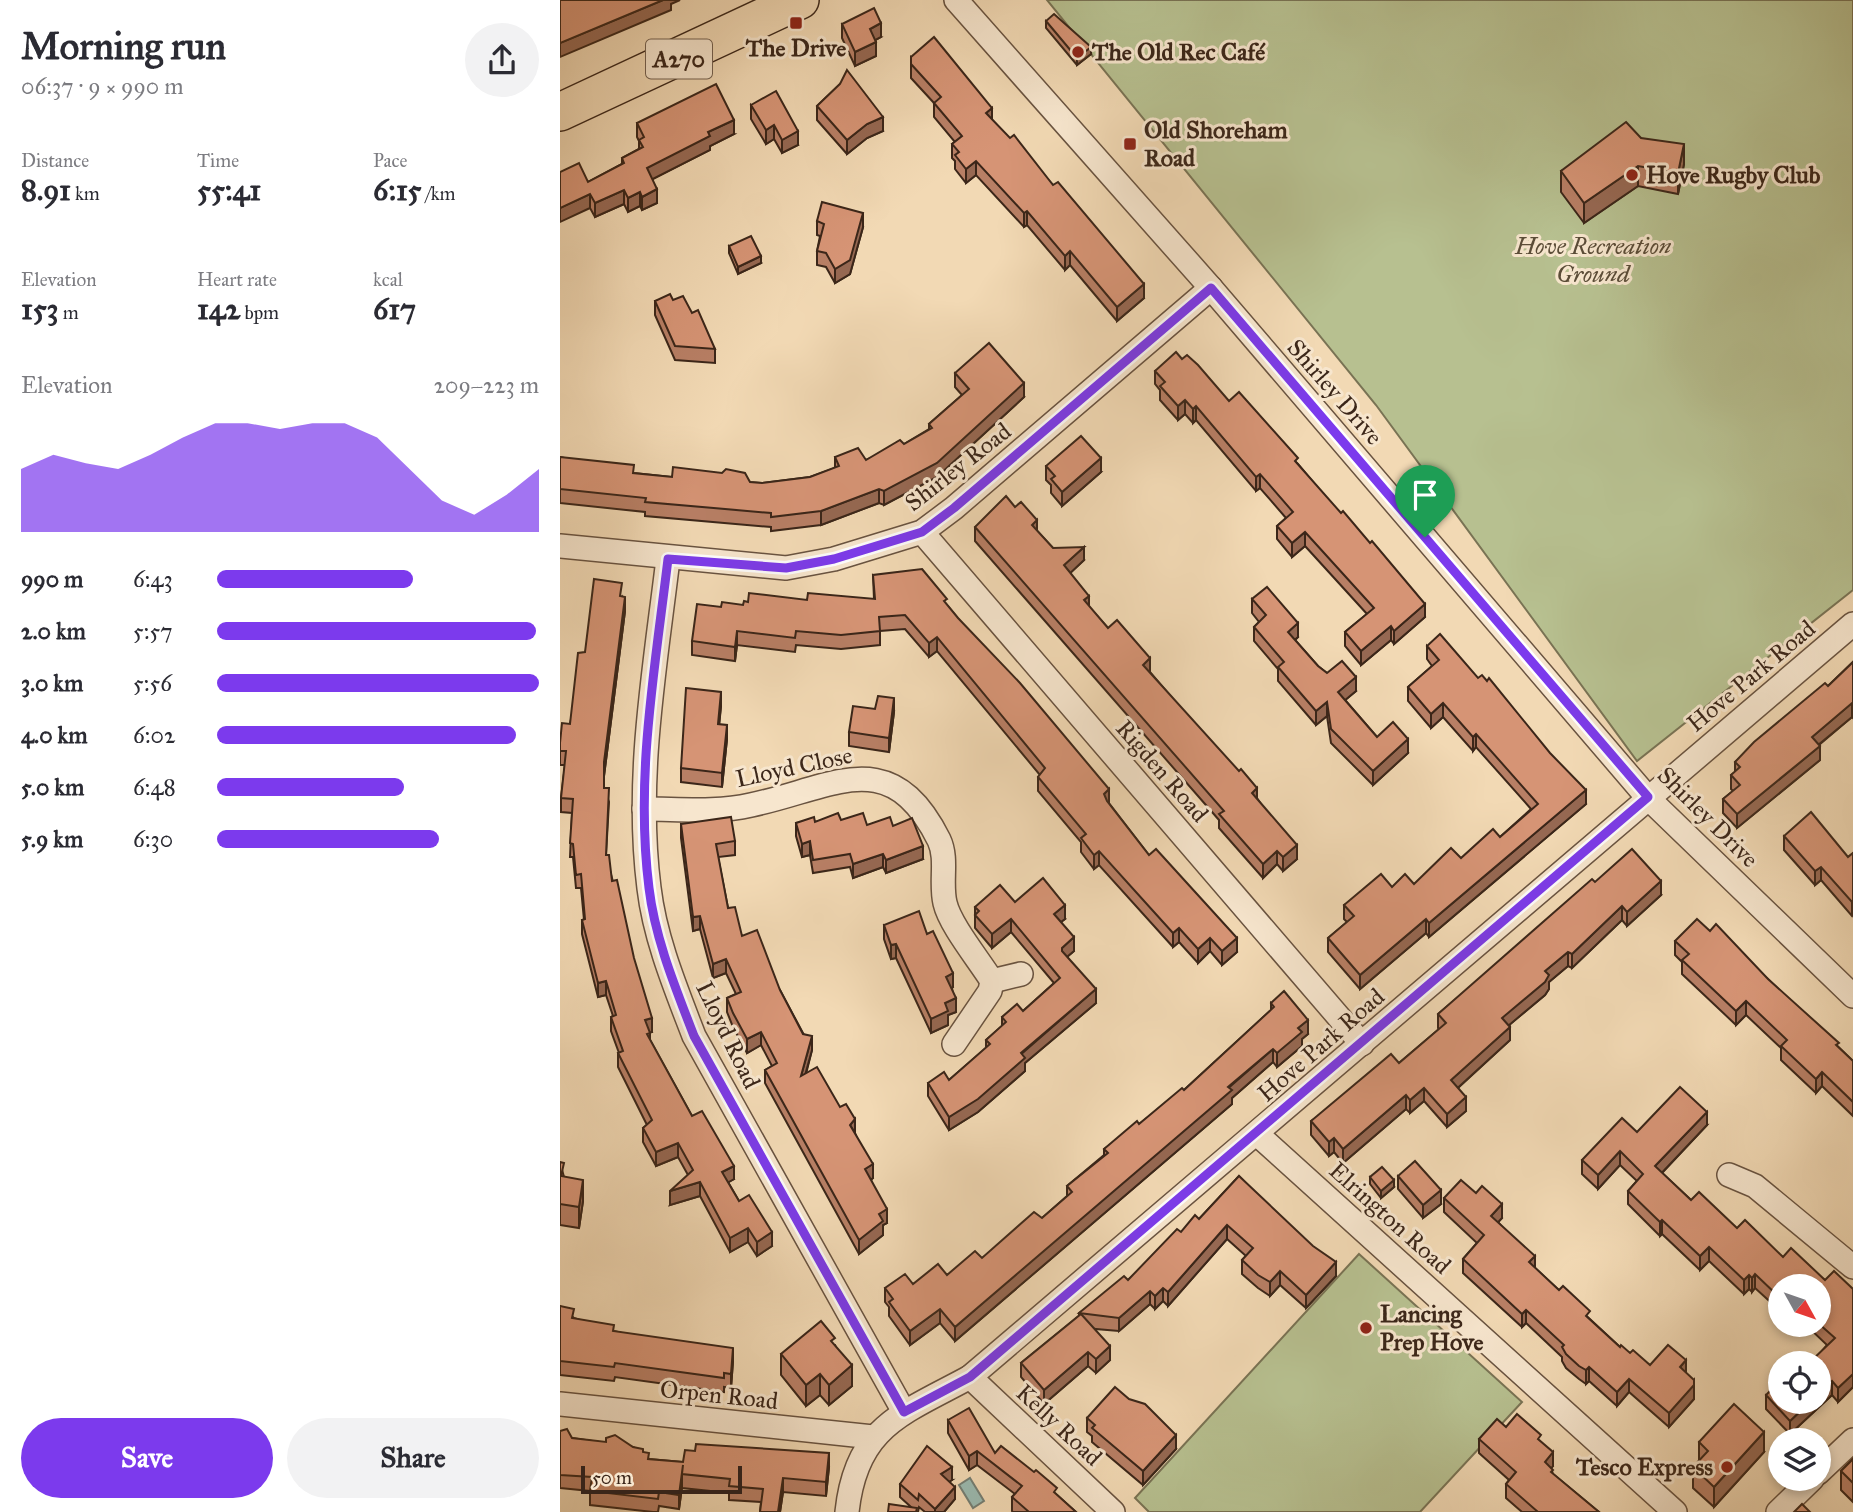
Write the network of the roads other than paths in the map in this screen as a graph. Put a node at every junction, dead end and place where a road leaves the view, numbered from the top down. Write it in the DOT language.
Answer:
graph roads {
  1 [pos="800,0"];
  2 [pos="956,0"];
  3 [pos="560,112"];
  4 [pos="1211,288"];
  5 [pos="922,532"];
  6 [pos="560,546"];
  7 [pos="668,559"];
  8 [pos="1853,624"];
  9 [pos="1648,797"];
  10 [pos="644,809"];
  11 [pos="1021,974"];
  12 [pos="992,981"];
  13 [pos="1853,996"];
  14 [pos="954,1044"];
  15 [pos="1362,1044"];
  16 [pos="1257,1134"];
  17 [pos="1729,1175"];
  18 [pos="1853,1267"];
  19 [pos="970,1377"];
  20 [pos="560,1405"];
  21 [pos="904,1412"];
  22 [pos="873,1437"];
  23 [pos="1853,1440"];
  24 [pos="1831,1461"];
  25 [pos="1800,1491"];
  26 [pos="846,1512"];
  27 [pos="1113,1512"];
  28 [pos="1675,1512"];
  29 [pos="1778,1512"];
  1 -- 3 [label="main road, A270"];
  2 -- 4 [label="street, Shirley Drive"];
  4 -- 5 [label="street, Shirley Road"];
  4 -- 9 [label="street, Shirley Drive"];
  5 -- 7 [label="street, Shirley Road"];
  5 -- 15 [label="street, Rigden Road"];
  6 -- 7 [label="street, Shirley Road"];
  7 -- 10 [label="street, Lloyd Road"];
  8 -- 9 [label="street, Hove Park Road"];
  9 -- 13 [label="street, Shirley Drive"];
  9 -- 15 [label="street, Hove Park Road"];
  10 -- 12 [label="street, Lloyd Close"];
  10 -- 21 [label="street, Lloyd Road"];
  11 -- 12 [label="street"];
  12 -- 14 [label="street"];
  15 -- 16 [label="street, Hove Park Road"];
  16 -- 19 [label="street, Hove Park Road"];
  16 -- 28 [label="street, Elrington Road"];
  17 -- 18 [label="street"];
  19 -- 21 [label="street, Hove Park Road"];
  19 -- 27 [label="street, Kelly Road"];
  20 -- 22 [label="street, Orpen Road"];
  21 -- 22 [label="street, Hove Park Road"];
  22 -- 26 [label="street, Hove Park Road"];
  23 -- 24 [label="street"];
  25 -- 29 [label="street"];
}
